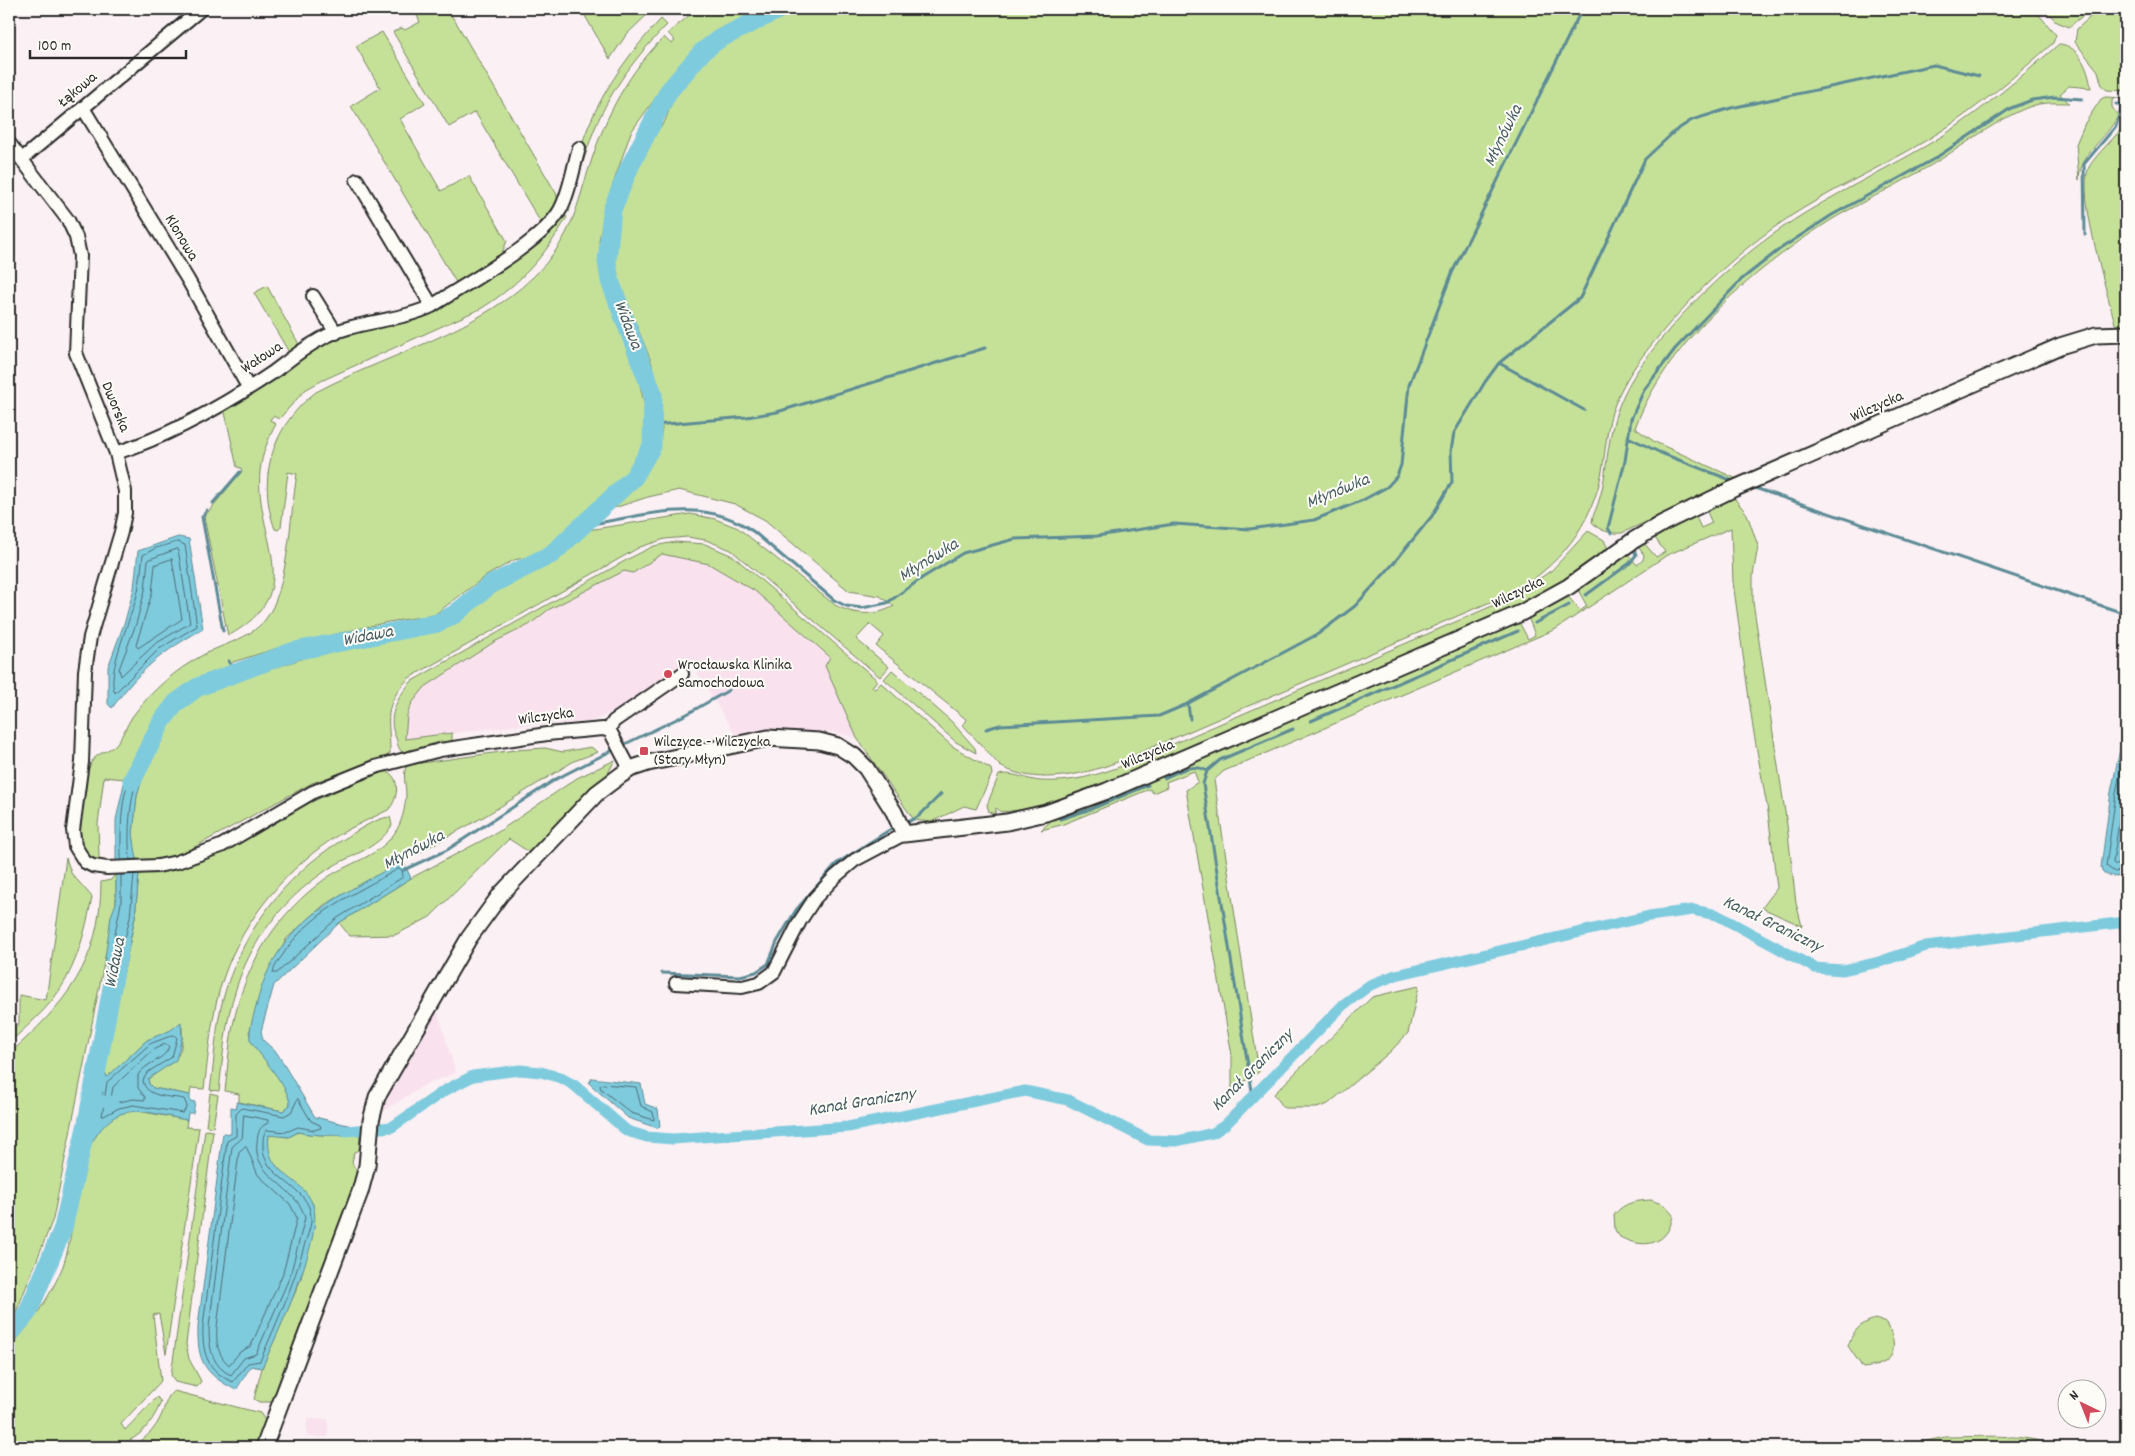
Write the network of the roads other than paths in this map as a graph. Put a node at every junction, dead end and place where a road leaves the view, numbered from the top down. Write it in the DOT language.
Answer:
graph roads {
  1 [pos="201,9"];
  2 [pos="83,108"];
  3 [pos="9,143"];
  4 [pos="579,148"];
  5 [pos="22,159"];
  6 [pos="357,180"];
  7 [pos="313,296"];
  8 [pos="432,306"];
  9 [pos="336,333"];
  10 [pos="2126,334"];
  11 [pos="248,387"];
  12 [pos="116,453"];
  13 [pos="682,674"];
  14 [pos="611,733"];
  15 [pos="627,763"];
  16 [pos="904,834"];
  17 [pos="107,868"];
  18 [pos="676,983"];
  19 [pos="264,1447"];
  1 -- 2 [label="street, Łąkowa"];
  2 -- 5 [label="street, Łąkowa"];
  2 -- 11 [label="street, Klonowa"];
  3 -- 5 [label="street, Dworska"];
  4 -- 8 [label="street, Wałowa"];
  5 -- 12 [label="street, Dworska"];
  6 -- 8 [label="street"];
  7 -- 9 [label="street"];
  8 -- 9 [label="street, Wałowa"];
  9 -- 11 [label="street, Wałowa"];
  10 -- 16 [label="street, Wilczycka"];
  11 -- 12 [label="street, Wałowa"];
  12 -- 17 [label="street, Dworska"];
  13 -- 14 [label="street"];
  14 -- 15 [label="street"];
  14 -- 17 [label="street, Wilczycka"];
  15 -- 16 [label="street"];
  15 -- 19 [label="street"];
  16 -- 18 [label="street, Wilczycka"];
}
